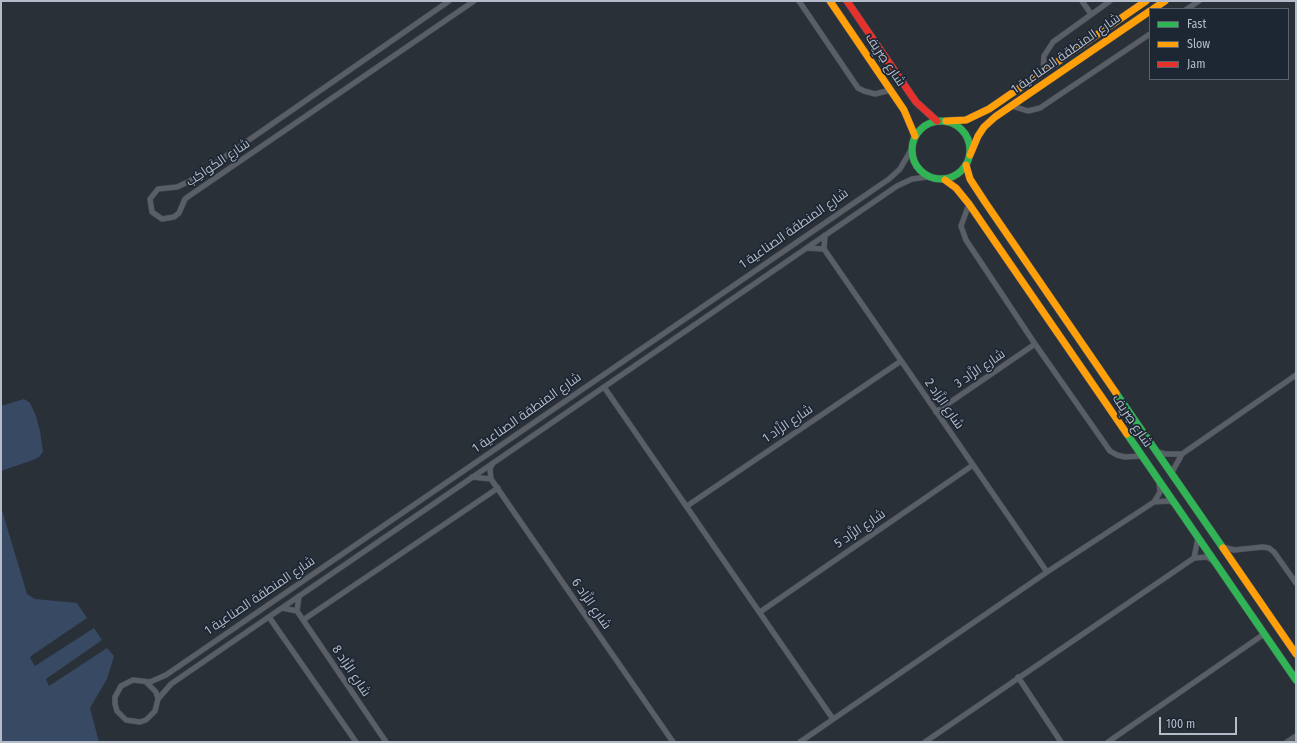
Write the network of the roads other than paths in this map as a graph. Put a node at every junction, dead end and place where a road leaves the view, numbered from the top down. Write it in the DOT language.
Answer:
graph roads {
  1 [pos="449,1"];
  2 [pos="474,1"];
  3 [pos="799,1"];
  4 [pos="830,1"];
  5 [pos="847,1"];
  6 [pos="1082,1"];
  7 [pos="1110,1"];
  8 [pos="1146,1"];
  9 [pos="1164,1"];
  10 [pos="1199,1"];
  11 [pos="1154,8"];
  12 [pos="1188,8"];
  13 [pos="1149,12"];
  14 [pos="1092,14"];
  15 [pos="1149,35"];
  16 [pos="1042,72"];
  17 [pos="891,90"];
  18 [pos="1012,106"];
  19 [pos="937,121"];
  20 [pos="946,121"];
  21 [pos="915,136"];
  22 [pos="911,150"];
  23 [pos="970,155"];
  24 [pos="966,165"];
  25 [pos="927,177"];
  26 [pos="945,180"];
  27 [pos="969,204"];
  28 [pos="825,235"];
  29 [pos="806,248"];
  30 [pos="824,249"];
  31 [pos="1035,344"];
  32 [pos="901,361"];
  33 [pos="1296,375"];
  34 [pos="604,386"];
  35 [pos="936,412"];
  36 [pos="1158,452"];
  37 [pos="1182,454"];
  38 [pos="1141,456"];
  39 [pos="493,463"];
  40 [pos="973,465"];
  41 [pos="1172,472"];
  42 [pos="472,477"];
  43 [pos="491,479"];
  44 [pos="1159,482"];
  45 [pos="498,488"];
  46 [pos="1154,502"];
  47 [pos="1174,503"];
  48 [pos="687,506"];
  49 [pos="1198,538"];
  50 [pos="1223,547"];
  51 [pos="1194,558"];
  52 [pos="1213,560"];
  53 [pos="1047,572"];
  54 [pos="1296,584"];
  55 [pos="299,596"];
  56 [pos="282,608"];
  57 [pos="297,612"];
  58 [pos="760,612"];
  59 [pos="269,617"];
  60 [pos="303,620"];
  61 [pos="1264,634"];
  62 [pos="1296,654"];
  63 [pos="1018,677"];
  64 [pos="1296,680"];
  65 [pos="146,682"];
  66 [pos="158,699"];
  67 [pos="833,719"];
  68 [pos="1296,736"];
  69 [pos="356,742"];
  70 [pos="386,742"];
  71 [pos="673,742"];
  72 [pos="800,742"];
  73 [pos="925,742"];
  74 [pos="1061,742"];
  75 [pos="1108,742"];
  76 [pos="1287,742"];
  1 -- 2 [label="street, شارع الكَواكِب"];
  3 -- 17 [label="street"];
  4 -- 17 [label="main road, شارع صِرِيف"];
  5 -- 19 [label="main road, شارع صِرِيف"];
  6 -- 14 [label="street"];
  7 -- 14 [label="street"];
  8 -- 16 [label="main road, شارع المنطقة الصناعية 1"];
  9 -- 11 [label="main road"];
  10 -- 12 [label="street"];
  13 -- 18 [label="main road, شارع المنطقة الصناعية 1"];
  14 -- 16 [label="street"];
  15 -- 18 [label="street"];
  16 -- 20 [label="main road, شارع المنطقة الصناعية 1"];
  17 -- 21 [label="main road, شارع صِرِيف"];
  18 -- 23 [label="main road, شارع المنطقة الصناعية 1"];
  19 -- 20 [label="main road"];
  19 -- 21 [label="main road"];
  20 -- 23 [label="main road"];
  21 -- 22 [label="main road"];
  22 -- 25 [label="main road"];
  22 -- 65 [label="street, شارع المنطقة الصناعية 1"];
  23 -- 24 [label="main road"];
  24 -- 26 [label="main road"];
  24 -- 36 [label="main road, شارع صِرِيف"];
  25 -- 26 [label="main road"];
  25 -- 28 [label="street, شارع المنطقة الصناعية 1"];
  26 -- 27 [label="main road, شارع صِرِيف"];
  27 -- 31 [label="street"];
  27 -- 38 [label="main road, شارع صِرِيف"];
  28 -- 29 [label="street, شارع المنطقة الصناعية 1"];
  28 -- 30 [label="street"];
  29 -- 30 [label="street"];
  29 -- 34 [label="street, شارع المنطقة الصناعية 1"];
  30 -- 32 [label="street, شارع الزَّاد 2"];
  31 -- 35 [label="street, شارع الزَّاد 3"];
  31 -- 38 [label="street"];
  32 -- 35 [label="street, شارع الزَّاد 2"];
  32 -- 48 [label="street, شارع الزَّاد 1"];
  33 -- 37 [label="street"];
  34 -- 39 [label="street, شارع المنطقة الصناعية 1"];
  34 -- 48 [label="street"];
  35 -- 40 [label="street, شارع الزَّاد 2"];
  36 -- 37 [label="street"];
  36 -- 41 [label="main road, شارع صِرِيف"];
  37 -- 41 [label="street"];
  38 -- 44 [label="main road, شارع صِرِيف"];
  39 -- 42 [label="street, شارع المنطقة الصناعية 1"];
  39 -- 43 [label="street"];
  40 -- 53 [label="street, شارع الزَّاد 2"];
  40 -- 58 [label="street, شارع الزَّاد 5"];
  41 -- 50 [label="main road, شارع صِرِيف"];
  42 -- 43 [label="street"];
  42 -- 55 [label="street, شارع المنطقة الصناعية 1"];
  43 -- 45 [label="street, شارع الزَّاد 6"];
  44 -- 46 [label="street"];
  44 -- 47 [label="main road, شارع صِرِيف"];
  45 -- 60 [label="street"];
  45 -- 71 [label="street, شارع الزَّاد 6"];
  46 -- 47 [label="street"];
  46 -- 53 [label="street"];
  47 -- 49 [label="main road, شارع صِرِيف"];
  48 -- 58 [label="street"];
  49 -- 51 [label="street"];
  49 -- 52 [label="main road, شارع صِرِيف"];
  50 -- 54 [label="street"];
  50 -- 62 [label="main road, شارع صِرِيف"];
  51 -- 52 [label="street"];
  51 -- 63 [label="street"];
  52 -- 61 [label="main road, شارع صِرِيف"];
  53 -- 67 [label="street"];
  55 -- 56 [label="street, شارع المنطقة الصناعية 1"];
  55 -- 57 [label="street"];
  56 -- 57 [label="street"];
  56 -- 59 [label="street, شارع المنطقة الصناعية 1"];
  57 -- 60 [label="street, شارع الزَّاد 8"];
  58 -- 67 [label="street"];
  59 -- 66 [label="street, شارع المنطقة الصناعية 1"];
  59 -- 69 [label="street"];
  60 -- 70 [label="street, شارع الزَّاد 8"];
  61 -- 64 [label="main road, شارع صِرِيف"];
  61 -- 75 [label="street"];
  63 -- 73 [label="street"];
  63 -- 74 [label="street"];
  65 -- 66 [label="street"];
  65 -- 66 [label="street, شارع المنطقة الصناعية 1"];
  67 -- 72 [label="street"];
  68 -- 76 [label="street"];
}
